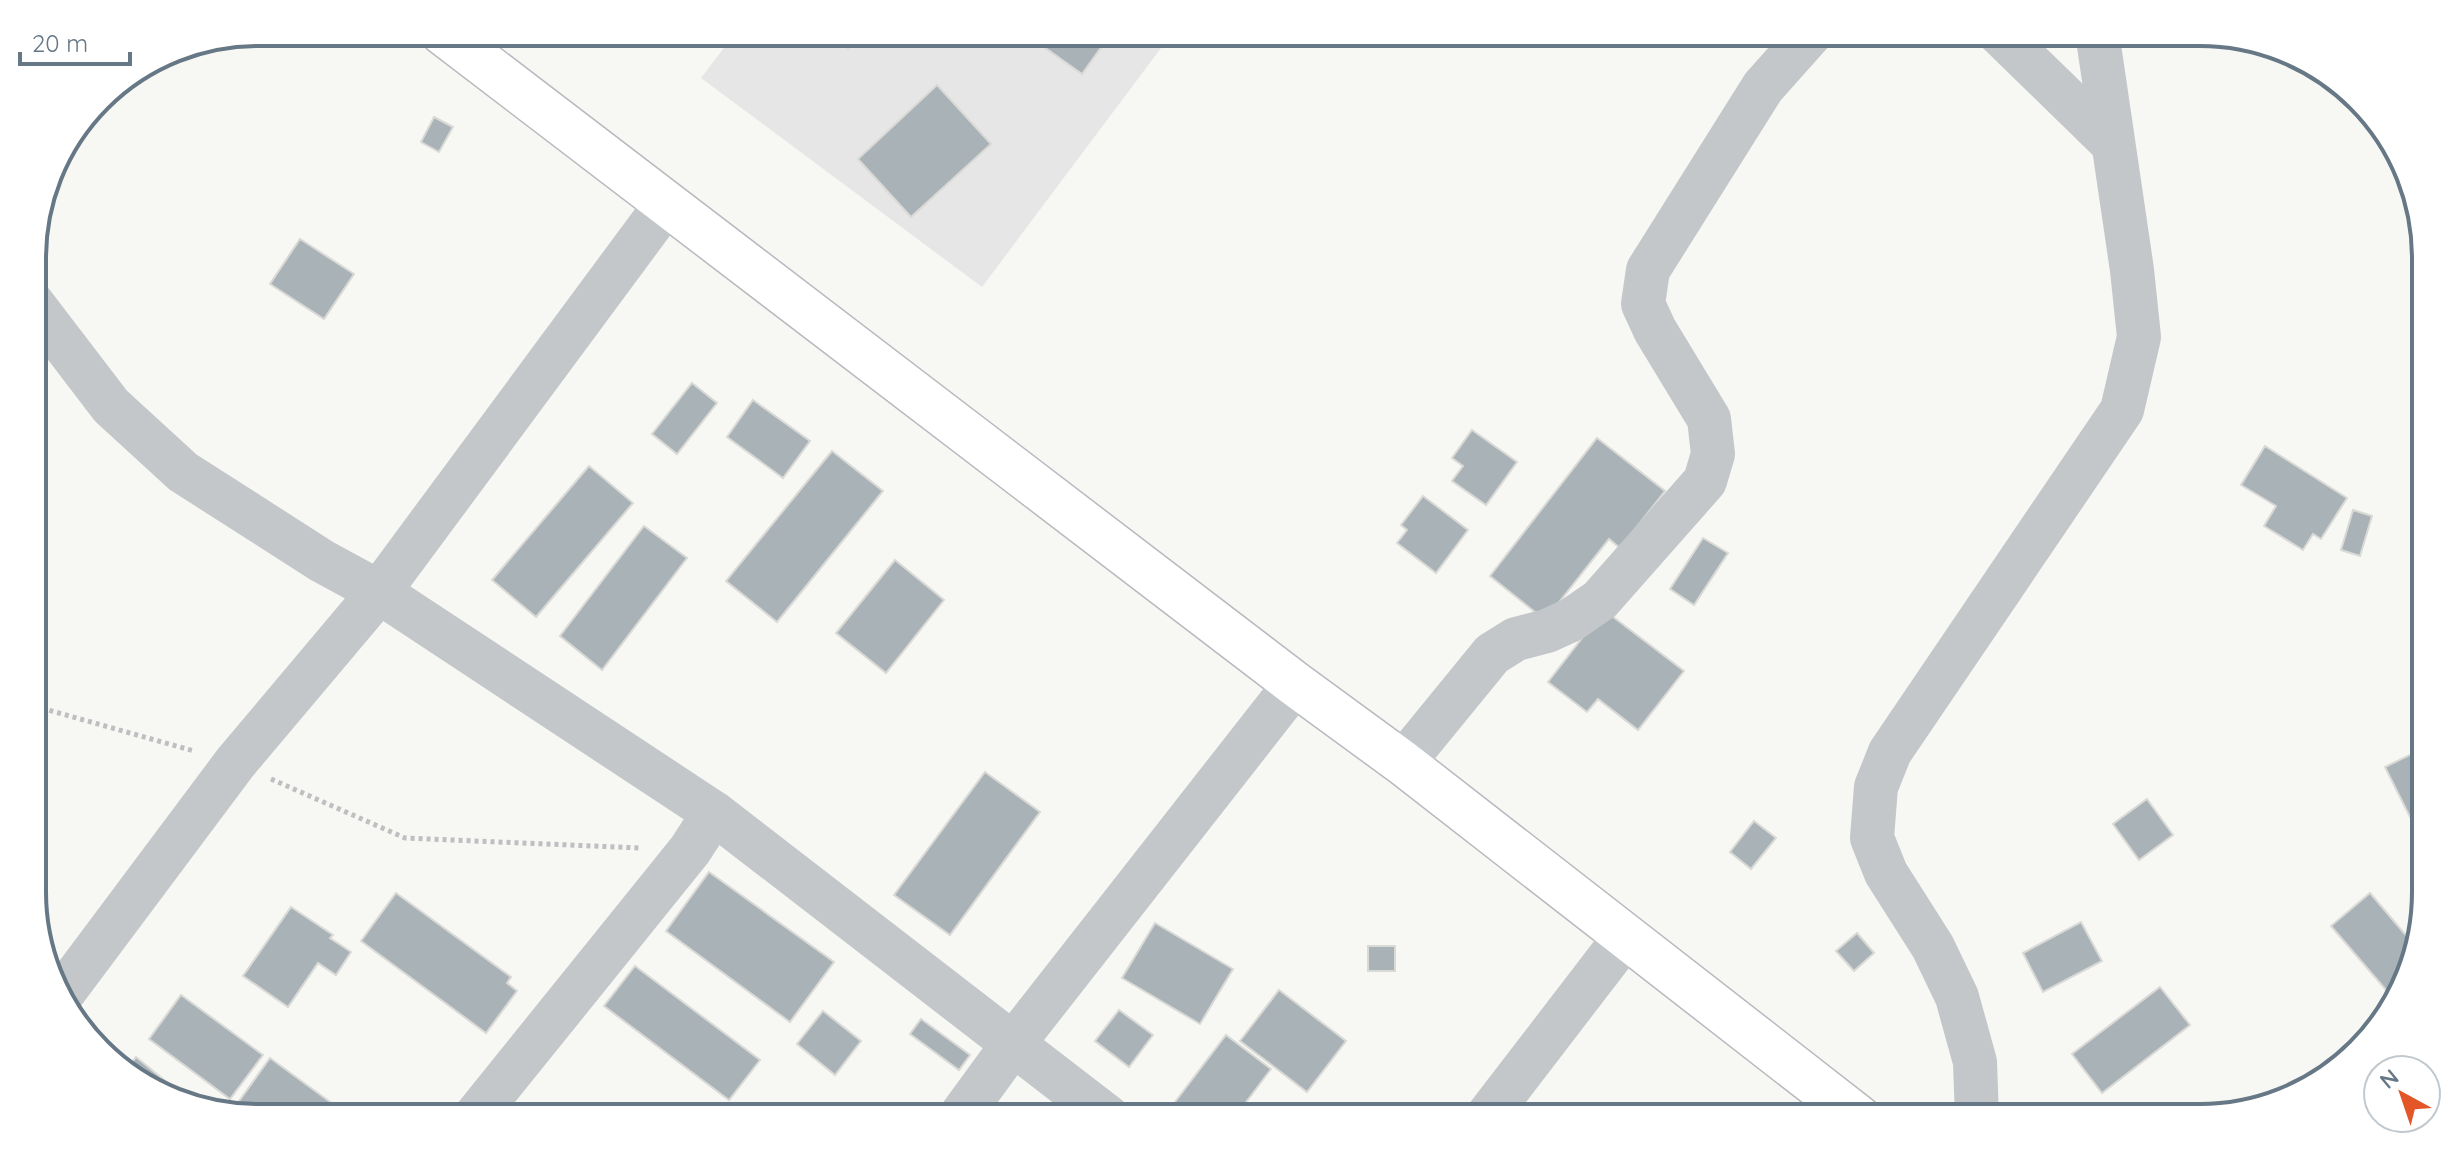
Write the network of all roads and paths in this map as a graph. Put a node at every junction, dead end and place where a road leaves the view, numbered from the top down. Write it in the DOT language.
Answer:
graph roads {
  1 [pos="460,46"];
  2 [pos="1800,46"];
  3 [pos="2012,46"];
  4 [pos="2099,46"];
  5 [pos="2113,144"];
  6 [pos="666,204"];
  7 [pos="46,321"];
  8 [pos="379,592"];
  9 [pos="1295,684"];
  10 [pos="46,709"];
  11 [pos="235,763"];
  12 [pos="1403,763"];
  13 [pos="714,813"];
  14 [pos="690,850"];
  15 [pos="1625,937"];
  16 [pos="68,986"];
  17 [pos="1013,1044"];
  18 [pos="485,1104"];
  19 [pos="969,1104"];
  20 [pos="1091,1104"];
  21 [pos="1497,1104"];
  22 [pos="1841,1104"];
  23 [pos="1976,1104"];
  1 -- 6 [label="main road"];
  2 -- 12 [label="street"];
  3 -- 5 [label="street"];
  4 -- 5 [label="street"];
  5 -- 23 [label="street"];
  6 -- 8 [label="street"];
  6 -- 9 [label="main road"];
  7 -- 8 [label="street"];
  8 -- 11 [label="street"];
  8 -- 13 [label="street"];
  9 -- 12 [label="main road"];
  9 -- 17 [label="street"];
  10 -- 11 [label="path"];
  11 -- 14 [label="path"];
  11 -- 16 [label="street"];
  12 -- 15 [label="main road"];
  13 -- 14 [label="street"];
  13 -- 17 [label="street"];
  14 -- 18 [label="street"];
  15 -- 21 [label="street"];
  15 -- 22 [label="main road"];
  17 -- 19 [label="street"];
  17 -- 20 [label="street"];
}
